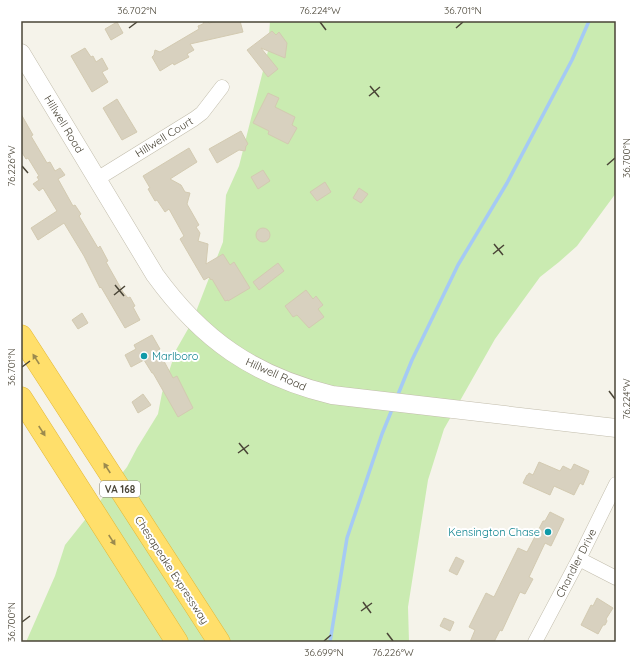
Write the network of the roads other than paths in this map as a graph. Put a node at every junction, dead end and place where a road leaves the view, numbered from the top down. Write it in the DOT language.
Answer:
graph roads {
  1 [pos="21,53"];
  2 [pos="222,87"];
  3 [pos="97,179"];
  4 [pos="21,336"];
  5 [pos="21,398"];
  6 [pos="616,428"];
  7 [pos="616,484"];
  8 [pos="579,559"];
  9 [pos="616,578"];
  10 [pos="177,642"];
  11 [pos="219,642"];
  12 [pos="535,642"];
  1 -- 3 [label="street, Hillwell Road"];
  2 -- 3 [label="street, Hillwell Court"];
  3 -- 6 [label="street, Hillwell Road"];
  11 -- 4 [label="highway, Chesapeake Expressway / VA 168, one-way"];
  5 -- 10 [label="highway, VA 168, one-way"];
  7 -- 8 [label="street, Chandler Drive"];
  8 -- 9 [label="street"];
  8 -- 12 [label="street, Chandler Drive"];
}
